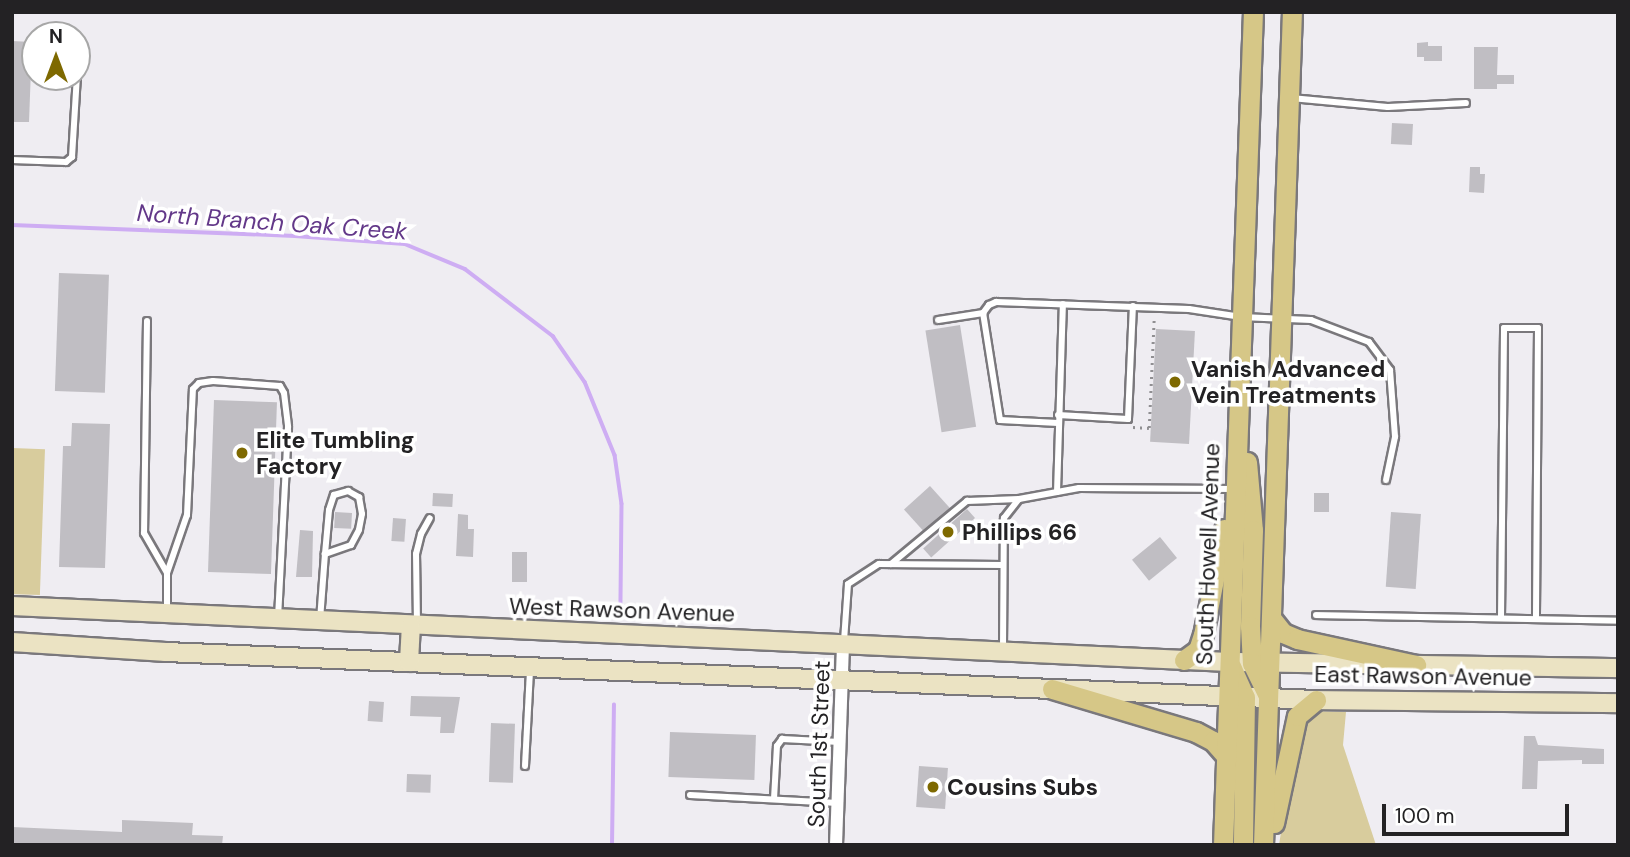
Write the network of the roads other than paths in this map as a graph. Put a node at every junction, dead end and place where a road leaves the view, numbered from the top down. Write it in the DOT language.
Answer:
graph roads {
  1 [pos="1253,12"];
  2 [pos="1292,12"];
  3 [pos="76,91"];
  4 [pos="1289,98"];
  5 [pos="1466,103"];
  6 [pos="12,160"];
  7 [pos="1063,303"];
  8 [pos="1133,306"];
  9 [pos="983,313"];
  10 [pos="1241,317"];
  11 [pos="1282,318"];
  12 [pos="938,320"];
  13 [pos="147,321"];
  14 [pos="1239,378"];
  15 [pos="1058,419"];
  16 [pos="1386,480"];
  17 [pos="1230,489"];
  18 [pos="1057,492"];
  19 [pos="1019,499"];
  20 [pos="430,518"];
  21 [pos="325,554"];
  22 [pos="891,564"];
  23 [pos="1003,565"];
  24 [pos="167,573"];
  25 [pos="12,606"];
  26 [pos="167,615"];
  27 [pos="1316,615"];
  28 [pos="1501,618"];
  29 [pos="1536,618"];
  30 [pos="1272,619"];
  31 [pos="278,620"];
  32 [pos="1618,621"];
  33 [pos="320,622"];
  34 [pos="414,626"];
  35 [pos="12,642"];
  36 [pos="843,645"];
  37 [pos="1003,652"];
  38 [pos="1184,660"];
  39 [pos="409,662"];
  40 [pos="1229,662"];
  41 [pos="1261,663"];
  42 [pos="1416,665"];
  43 [pos="530,668"];
  44 [pos="1618,668"];
  45 [pos="842,681"];
  46 [pos="1052,689"];
  47 [pos="1237,696"];
  48 [pos="1269,698"];
  49 [pos="1316,700"];
  50 [pos="1618,703"];
  51 [pos="840,741"];
  52 [pos="1226,756"];
  53 [pos="525,766"];
  54 [pos="690,795"];
  55 [pos="774,799"];
  56 [pos="838,803"];
  57 [pos="836,845"];
  58 [pos="1223,845"];
  59 [pos="1243,845"];
  60 [pos="1263,845"];
  61 [pos="1273,845"];
  1 -- 10 [label="main road, South Howell Avenue"];
  2 -- 4 [label="main road"];
  3 -- 6 [label="lane"];
  4 -- 5 [label="lane"];
  4 -- 11 [label="main road"];
  7 -- 8 [label="lane"];
  7 -- 9 [label="lane"];
  7 -- 15 [label="lane"];
  8 -- 10 [label="lane"];
  8 -- 15 [label="lane"];
  9 -- 12 [label="lane"];
  9 -- 15 [label="lane"];
  10 -- 11 [label="lane"];
  10 -- 14 [label="main road, South Howell Avenue"];
  11 -- 16 [label="lane"];
  11 -- 30 [label="main road"];
  13 -- 24 [label="lane"];
  14 -- 17 [label="main road, South Howell Avenue"];
  14 -- 41 [label="main road"];
  15 -- 18 [label="lane"];
  17 -- 18 [label="lane"];
  17 -- 38 [label="main road"];
  17 -- 40 [label="main road, South Howell Avenue"];
  18 -- 19 [label="lane"];
  19 -- 22 [label="lane"];
  19 -- 23 [label="lane"];
  20 -- 34 [label="lane"];
  21 -- 21 [label="lane"];
  21 -- 33 [label="lane"];
  22 -- 23 [label="lane"];
  22 -- 36 [label="lane"];
  23 -- 37 [label="lane"];
  24 -- 26 [label="lane"];
  24 -- 31 [label="lane"];
  25 -- 26 [label="main road, West Rawson Avenue"];
  26 -- 31 [label="main road, West Rawson Avenue"];
  27 -- 28 [label="lane"];
  28 -- 29 [label="lane"];
  28 -- 29 [label="lane"];
  29 -- 32 [label="lane"];
  30 -- 41 [label="main road"];
  30 -- 42 [label="main road"];
  31 -- 33 [label="main road, West Rawson Avenue"];
  33 -- 34 [label="main road, West Rawson Avenue"];
  34 -- 36 [label="main road, West Rawson Avenue"];
  34 -- 39 [label="main road"];
  35 -- 39 [label="main road"];
  36 -- 37 [label="main road, West Rawson Avenue"];
  36 -- 45 [label="street, South 1st Street"];
  37 -- 38 [label="main road, West Rawson Avenue"];
  38 -- 40 [label="main road, West Rawson Avenue"];
  39 -- 43 [label="main road"];
  40 -- 41 [label="main road, East Rawson Avenue"];
  40 -- 47 [label="main road, South Howell Avenue"];
  41 -- 42 [label="main road, East Rawson Avenue"];
  41 -- 48 [label="main road"];
  42 -- 44 [label="main road, East Rawson Avenue"];
  43 -- 45 [label="main road"];
  43 -- 53 [label="lane"];
  45 -- 46 [label="main road"];
  45 -- 51 [label="street, South 1st Street"];
  46 -- 47 [label="main road"];
  46 -- 52 [label="main road"];
  47 -- 48 [label="main road, East Rawson Avenue"];
  47 -- 52 [label="main road, South Howell Avenue"];
  47 -- 59 [label="main road"];
  48 -- 49 [label="main road, East Rawson Avenue"];
  48 -- 60 [label="main road"];
  49 -- 50 [label="main road, East Rawson Avenue"];
  49 -- 61 [label="main road"];
  51 -- 55 [label="lane"];
  51 -- 56 [label="street, South 1st Street"];
  52 -- 58 [label="main road, South Howell Avenue"];
  54 -- 55 [label="lane"];
  55 -- 56 [label="lane"];
  56 -- 57 [label="street, South 1st Street"];
}
